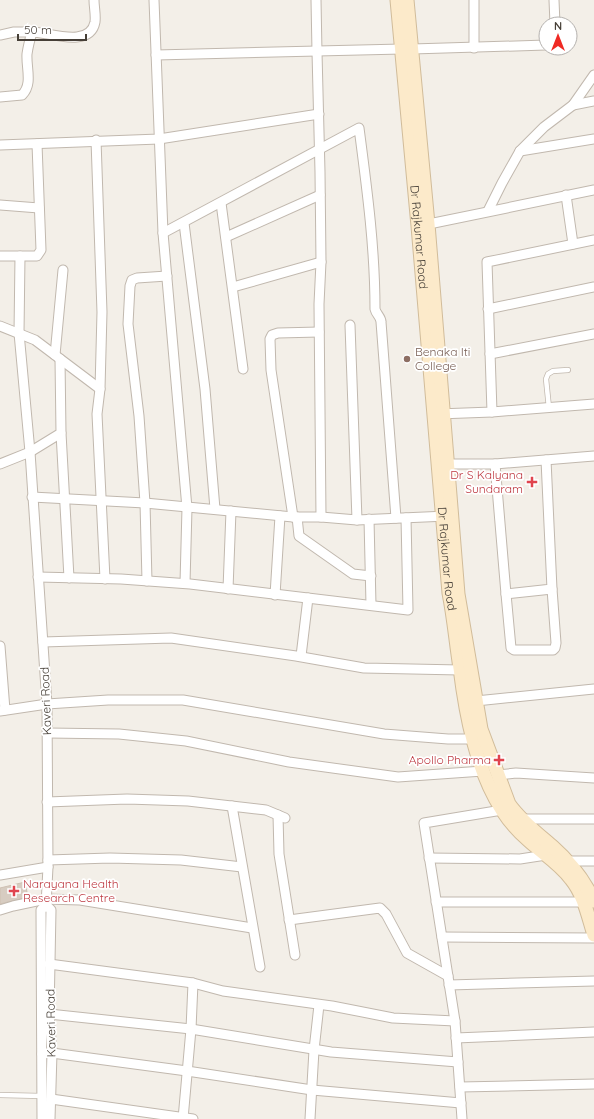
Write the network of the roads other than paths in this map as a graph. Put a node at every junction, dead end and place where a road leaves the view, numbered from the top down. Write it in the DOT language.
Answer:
graph roads {
  1 [pos="94,0"];
  2 [pos="154,0"];
  3 [pos="316,0"];
  4 [pos="397,0"];
  5 [pos="407,0"];
  6 [pos="474,0"];
  7 [pos="554,0"];
  8 [pos="555,16"];
  9 [pos="32,32"];
  10 [pos="0,35"];
  11 [pos="538,45"];
  12 [pos="474,48"];
  13 [pos="407,49"];
  14 [pos="317,52"];
  15 [pos="156,55"];
  16 [pos="594,75"];
  17 [pos="0,97"];
  18 [pos="594,101"];
  19 [pos="573,105"];
  20 [pos="318,114"];
  21 [pos="159,139"];
  22 [pos="594,139"];
  23 [pos="96,140"];
  24 [pos="37,144"];
  25 [pos="0,145"];
  26 [pos="320,148"];
  27 [pos="520,151"];
  28 [pos="594,190"];
  29 [pos="320,195"];
  30 [pos="566,195"];
  31 [pos="221,203"];
  32 [pos="0,205"];
  33 [pos="39,208"];
  34 [pos="488,211"];
  35 [pos="184,223"];
  36 [pos="423,225"];
  37 [pos="163,233"];
  38 [pos="226,237"];
  39 [pos="594,240"];
  40 [pos="573,244"];
  41 [pos="0,256"];
  42 [pos="20,256"];
  43 [pos="321,262"];
  44 [pos="63,270"];
  45 [pos="167,276"];
  46 [pos="233,287"];
  47 [pos="594,287"];
  48 [pos="488,309"];
  49 [pos="350,325"];
  50 [pos="0,326"];
  51 [pos="319,332"];
  52 [pos="19,333"];
  53 [pos="594,334"];
  54 [pos="490,354"];
  55 [pos="58,357"];
  56 [pos="243,369"];
  57 [pos="568,370"];
  58 [pos="100,389"];
  59 [pos="594,404"];
  60 [pos="549,408"];
  61 [pos="492,412"];
  62 [pos="439,414"];
  63 [pos="61,433"];
  64 [pos="30,452"];
  65 [pos="594,456"];
  66 [pos="546,460"];
  67 [pos="0,464"];
  68 [pos="448,464"];
  69 [pos="495,464"];
  70 [pos="32,497"];
  71 [pos="65,500"];
  72 [pos="102,501"];
  73 [pos="145,503"];
  74 [pos="187,508"];
  75 [pos="215,509"];
  76 [pos="231,511"];
  77 [pos="280,516"];
  78 [pos="448,516"];
  79 [pos="295,517"];
  80 [pos="321,517"];
  81 [pos="396,518"];
  82 [pos="406,518"];
  83 [pos="369,519"];
  84 [pos="357,520"];
  85 [pos="371,576"];
  86 [pos="38,577"];
  87 [pos="68,578"];
  88 [pos="106,579"];
  89 [pos="147,581"];
  90 [pos="185,584"];
  91 [pos="228,589"];
  92 [pos="552,589"];
  93 [pos="506,594"];
  94 [pos="275,595"];
  95 [pos="308,598"];
  96 [pos="371,605"];
  97 [pos="43,642"];
  98 [pos="0,646"];
  99 [pos="301,656"];
  100 [pos="460,670"];
  101 [pos="594,689"];
  102 [pos="476,701"];
  103 [pos="47,704"];
  104 [pos="3,710"];
  105 [pos="48,733"];
  106 [pos="473,739"];
  107 [pos="483,771"];
  108 [pos="498,775"];
  109 [pos="594,778"];
  110 [pos="47,802"];
  111 [pos="232,806"];
  112 [pos="502,810"];
  113 [pos="522,819"];
  114 [pos="594,819"];
  115 [pos="546,855"];
  116 [pos="429,858"];
  117 [pos="568,861"];
  118 [pos="594,861"];
  119 [pos="48,864"];
  120 [pos="242,867"];
  121 [pos="0,875"];
  122 [pos="591,901"];
  123 [pos="46,902"];
  124 [pos="436,902"];
  125 [pos="0,910"];
  126 [pos="289,920"];
  127 [pos="252,928"];
  128 [pos="594,936"];
  129 [pos="442,937"];
  130 [pos="295,955"];
  131 [pos="49,964"];
  132 [pos="260,967"];
  133 [pos="449,981"];
  134 [pos="594,982"];
  135 [pos="193,983"];
  136 [pos="319,1004"];
  137 [pos="50,1014"];
  138 [pos="455,1021"];
  139 [pos="191,1029"];
  140 [pos="594,1032"];
  141 [pos="456,1038"];
  142 [pos="314,1050"];
  143 [pos="52,1053"];
  144 [pos="42,1054"];
  145 [pos="458,1062"];
  146 [pos="187,1071"];
  147 [pos="594,1084"];
  148 [pos="460,1087"];
  149 [pos="312,1090"];
  150 [pos="0,1094"];
  151 [pos="42,1096"];
  152 [pos="51,1099"];
  153 [pos="461,1103"];
  154 [pos="183,1118"];
  155 [pos="42,1119"];
  156 [pos="50,1119"];
  157 [pos="193,1119"];
  158 [pos="310,1119"];
  159 [pos="462,1119"];
  1 -- 9 [label="street"];
  2 -- 15 [label="street"];
  3 -- 14 [label="street"];
  4 -- 13 [label="main road, Dr Rajkumar Road"];
  5 -- 13 [label="main road, Dr Rajkumar Road"];
  6 -- 12 [label="street"];
  7 -- 8 [label="street"];
  9 -- 10 [label="street"];
  9 -- 17 [label="street"];
  11 -- 12 [label="street"];
  12 -- 13 [label="street"];
  13 -- 14 [label="street"];
  13 -- 36 [label="main road, Dr Rajkumar Road"];
  14 -- 15 [label="street"];
  14 -- 20 [label="street"];
  15 -- 21 [label="street"];
  16 -- 19 [label="street"];
  18 -- 19 [label="street"];
  19 -- 27 [label="street"];
  20 -- 21 [label="street"];
  20 -- 26 [label="street"];
  21 -- 23 [label="street"];
  21 -- 37 [label="street"];
  22 -- 27 [label="street"];
  23 -- 24 [label="street"];
  23 -- 58 [label="street"];
  24 -- 25 [label="street"];
  24 -- 33 [label="street"];
  26 -- 29 [label="street"];
  26 -- 31 [label="street"];
  26 -- 81 [label="street"];
  27 -- 34 [label="street"];
  28 -- 30 [label="street"];
  29 -- 38 [label="street"];
  29 -- 43 [label="street"];
  30 -- 34 [label="street"];
  30 -- 40 [label="street"];
  31 -- 35 [label="street"];
  31 -- 38 [label="street"];
  32 -- 33 [label="street"];
  33 -- 42 [label="street"];
  34 -- 36 [label="street"];
  35 -- 37 [label="street"];
  35 -- 75 [label="street"];
  36 -- 62 [label="main road, Dr Rajkumar Road"];
  37 -- 45 [label="street"];
  38 -- 46 [label="street"];
  39 -- 40 [label="street"];
  40 -- 48 [label="street"];
  41 -- 42 [label="street"];
  42 -- 52 [label="street, Kaveri Road"];
  43 -- 46 [label="street"];
  43 -- 51 [label="street"];
  44 -- 55 [label="street"];
  45 -- 73 [label="street"];
  45 -- 74 [label="street"];
  46 -- 56 [label="street"];
  47 -- 48 [label="street"];
  48 -- 54 [label="street"];
  49 -- 84 [label="street"];
  50 -- 52 [label="street"];
  51 -- 79 [label="street"];
  51 -- 80 [label="street"];
  52 -- 55 [label="street"];
  52 -- 64 [label="street, Kaveri Road"];
  53 -- 54 [label="street"];
  54 -- 61 [label="street"];
  55 -- 58 [label="street"];
  55 -- 63 [label="street"];
  57 -- 60 [label="lane"];
  58 -- 72 [label="street"];
  59 -- 60 [label="street"];
  60 -- 61 [label="street"];
  61 -- 62 [label="street"];
  62 -- 68 [label="main road, Dr Rajkumar Road"];
  62 -- 78 [label="main road, Dr Rajkumar Road"];
  63 -- 64 [label="street"];
  63 -- 71 [label="street"];
  64 -- 67 [label="street"];
  64 -- 70 [label="street, Kaveri Road"];
  65 -- 66 [label="street"];
  66 -- 69 [label="street"];
  66 -- 92 [label="street"];
  68 -- 69 [label="street"];
  68 -- 78 [label="main road, Dr Rajkumar Road"];
  69 -- 93 [label="street"];
  70 -- 71 [label="street"];
  70 -- 86 [label="street, Kaveri Road"];
  71 -- 72 [label="street"];
  71 -- 87 [label="street"];
  72 -- 73 [label="street"];
  72 -- 88 [label="street"];
  73 -- 74 [label="street"];
  73 -- 89 [label="street"];
  74 -- 75 [label="street"];
  74 -- 90 [label="street"];
  75 -- 76 [label="street"];
  76 -- 77 [label="street"];
  76 -- 91 [label="street"];
  77 -- 79 [label="street"];
  77 -- 94 [label="street"];
  78 -- 82 [label="street"];
  78 -- 100 [label="main road, Dr Rajkumar Road"];
  78 -- 102 [label="main road, Dr Rajkumar Road"];
  79 -- 80 [label="street"];
  79 -- 85 [label="street"];
  80 -- 84 [label="street"];
  81 -- 82 [label="street"];
  81 -- 83 [label="street"];
  82 -- 96 [label="street"];
  83 -- 84 [label="street"];
  83 -- 85 [label="street"];
  85 -- 96 [label="street"];
  86 -- 87 [label="street"];
  86 -- 97 [label="street, Kaveri Road"];
  87 -- 88 [label="street"];
  88 -- 89 [label="street"];
  89 -- 90 [label="street"];
  90 -- 91 [label="street"];
  91 -- 94 [label="street"];
  92 -- 93 [label="street"];
  92 -- 93 [label="street"];
  94 -- 95 [label="street"];
  95 -- 96 [label="street"];
  95 -- 99 [label="street"];
  97 -- 99 [label="street"];
  97 -- 103 [label="street, Kaveri Road"];
  98 -- 104 [label="street"];
  99 -- 100 [label="street"];
  100 -- 106 [label="main road, Dr Rajkumar Road"];
  101 -- 102 [label="street"];
  102 -- 108 [label="main road, Dr Rajkumar Road"];
  103 -- 104 [label="street"];
  103 -- 105 [label="street, Kaveri Road"];
  103 -- 106 [label="street"];
  105 -- 107 [label="street"];
  105 -- 110 [label="street, Kaveri Road"];
  106 -- 107 [label="main road, Dr Rajkumar Road"];
  107 -- 112 [label="main road, Dr Rajkumar Road"];
  108 -- 109 [label="street"];
  108 -- 113 [label="main road, Dr Rajkumar Road"];
  110 -- 111 [label="street"];
  110 -- 119 [label="street, Kaveri Road"];
  111 -- 120 [label="street"];
  111 -- 126 [label="street"];
  112 -- 115 [label="main road, Dr Rajkumar Road"];
  112 -- 116 [label="street"];
  113 -- 114 [label="street"];
  113 -- 117 [label="main road, Dr Rajkumar Road"];
  115 -- 116 [label="street"];
  115 -- 122 [label="main road, Dr Rajkumar Road"];
  116 -- 124 [label="street"];
  117 -- 118 [label="street"];
  117 -- 122 [label="main road, Dr Rajkumar Road"];
  119 -- 120 [label="street"];
  119 -- 121 [label="street"];
  119 -- 123 [label="street, Kaveri Road"];
  120 -- 127 [label="street"];
  122 -- 124 [label="street"];
  122 -- 128 [label="main road, Dr Rajkumar Road"];
  123 -- 125 [label="street"];
  123 -- 127 [label="street"];
  123 -- 131 [label="street, Kaveri Road"];
  123 -- 144 [label="street, Kaveri Road"];
  124 -- 129 [label="street"];
  126 -- 130 [label="street"];
  126 -- 133 [label="street"];
  127 -- 132 [label="street"];
  128 -- 129 [label="street"];
  129 -- 133 [label="street"];
  131 -- 135 [label="street"];
  131 -- 137 [label="street, Kaveri Road"];
  133 -- 134 [label="street"];
  133 -- 138 [label="street"];
  135 -- 136 [label="street"];
  135 -- 139 [label="street"];
  136 -- 138 [label="street"];
  136 -- 142 [label="street"];
  137 -- 139 [label="street"];
  137 -- 143 [label="street, Kaveri Road"];
  138 -- 141 [label="street"];
  139 -- 142 [label="street"];
  139 -- 146 [label="street"];
  140 -- 141 [label="street"];
  141 -- 145 [label="street"];
  142 -- 145 [label="street"];
  142 -- 149 [label="street"];
  143 -- 144 [label="street"];
  143 -- 146 [label="street"];
  143 -- 152 [label="street, Kaveri Road"];
  144 -- 151 [label="street, Kaveri Road"];
  145 -- 148 [label="street"];
  146 -- 149 [label="street"];
  146 -- 154 [label="street"];
  147 -- 148 [label="street"];
  148 -- 153 [label="street"];
  149 -- 153 [label="street"];
  149 -- 158 [label="street"];
  150 -- 151 [label="lane"];
  151 -- 152 [label="lane"];
  151 -- 155 [label="street, Kaveri Road"];
  152 -- 154 [label="street"];
  152 -- 156 [label="street, Kaveri Road"];
  153 -- 159 [label="street"];
  154 -- 157 [label="street"];
}
